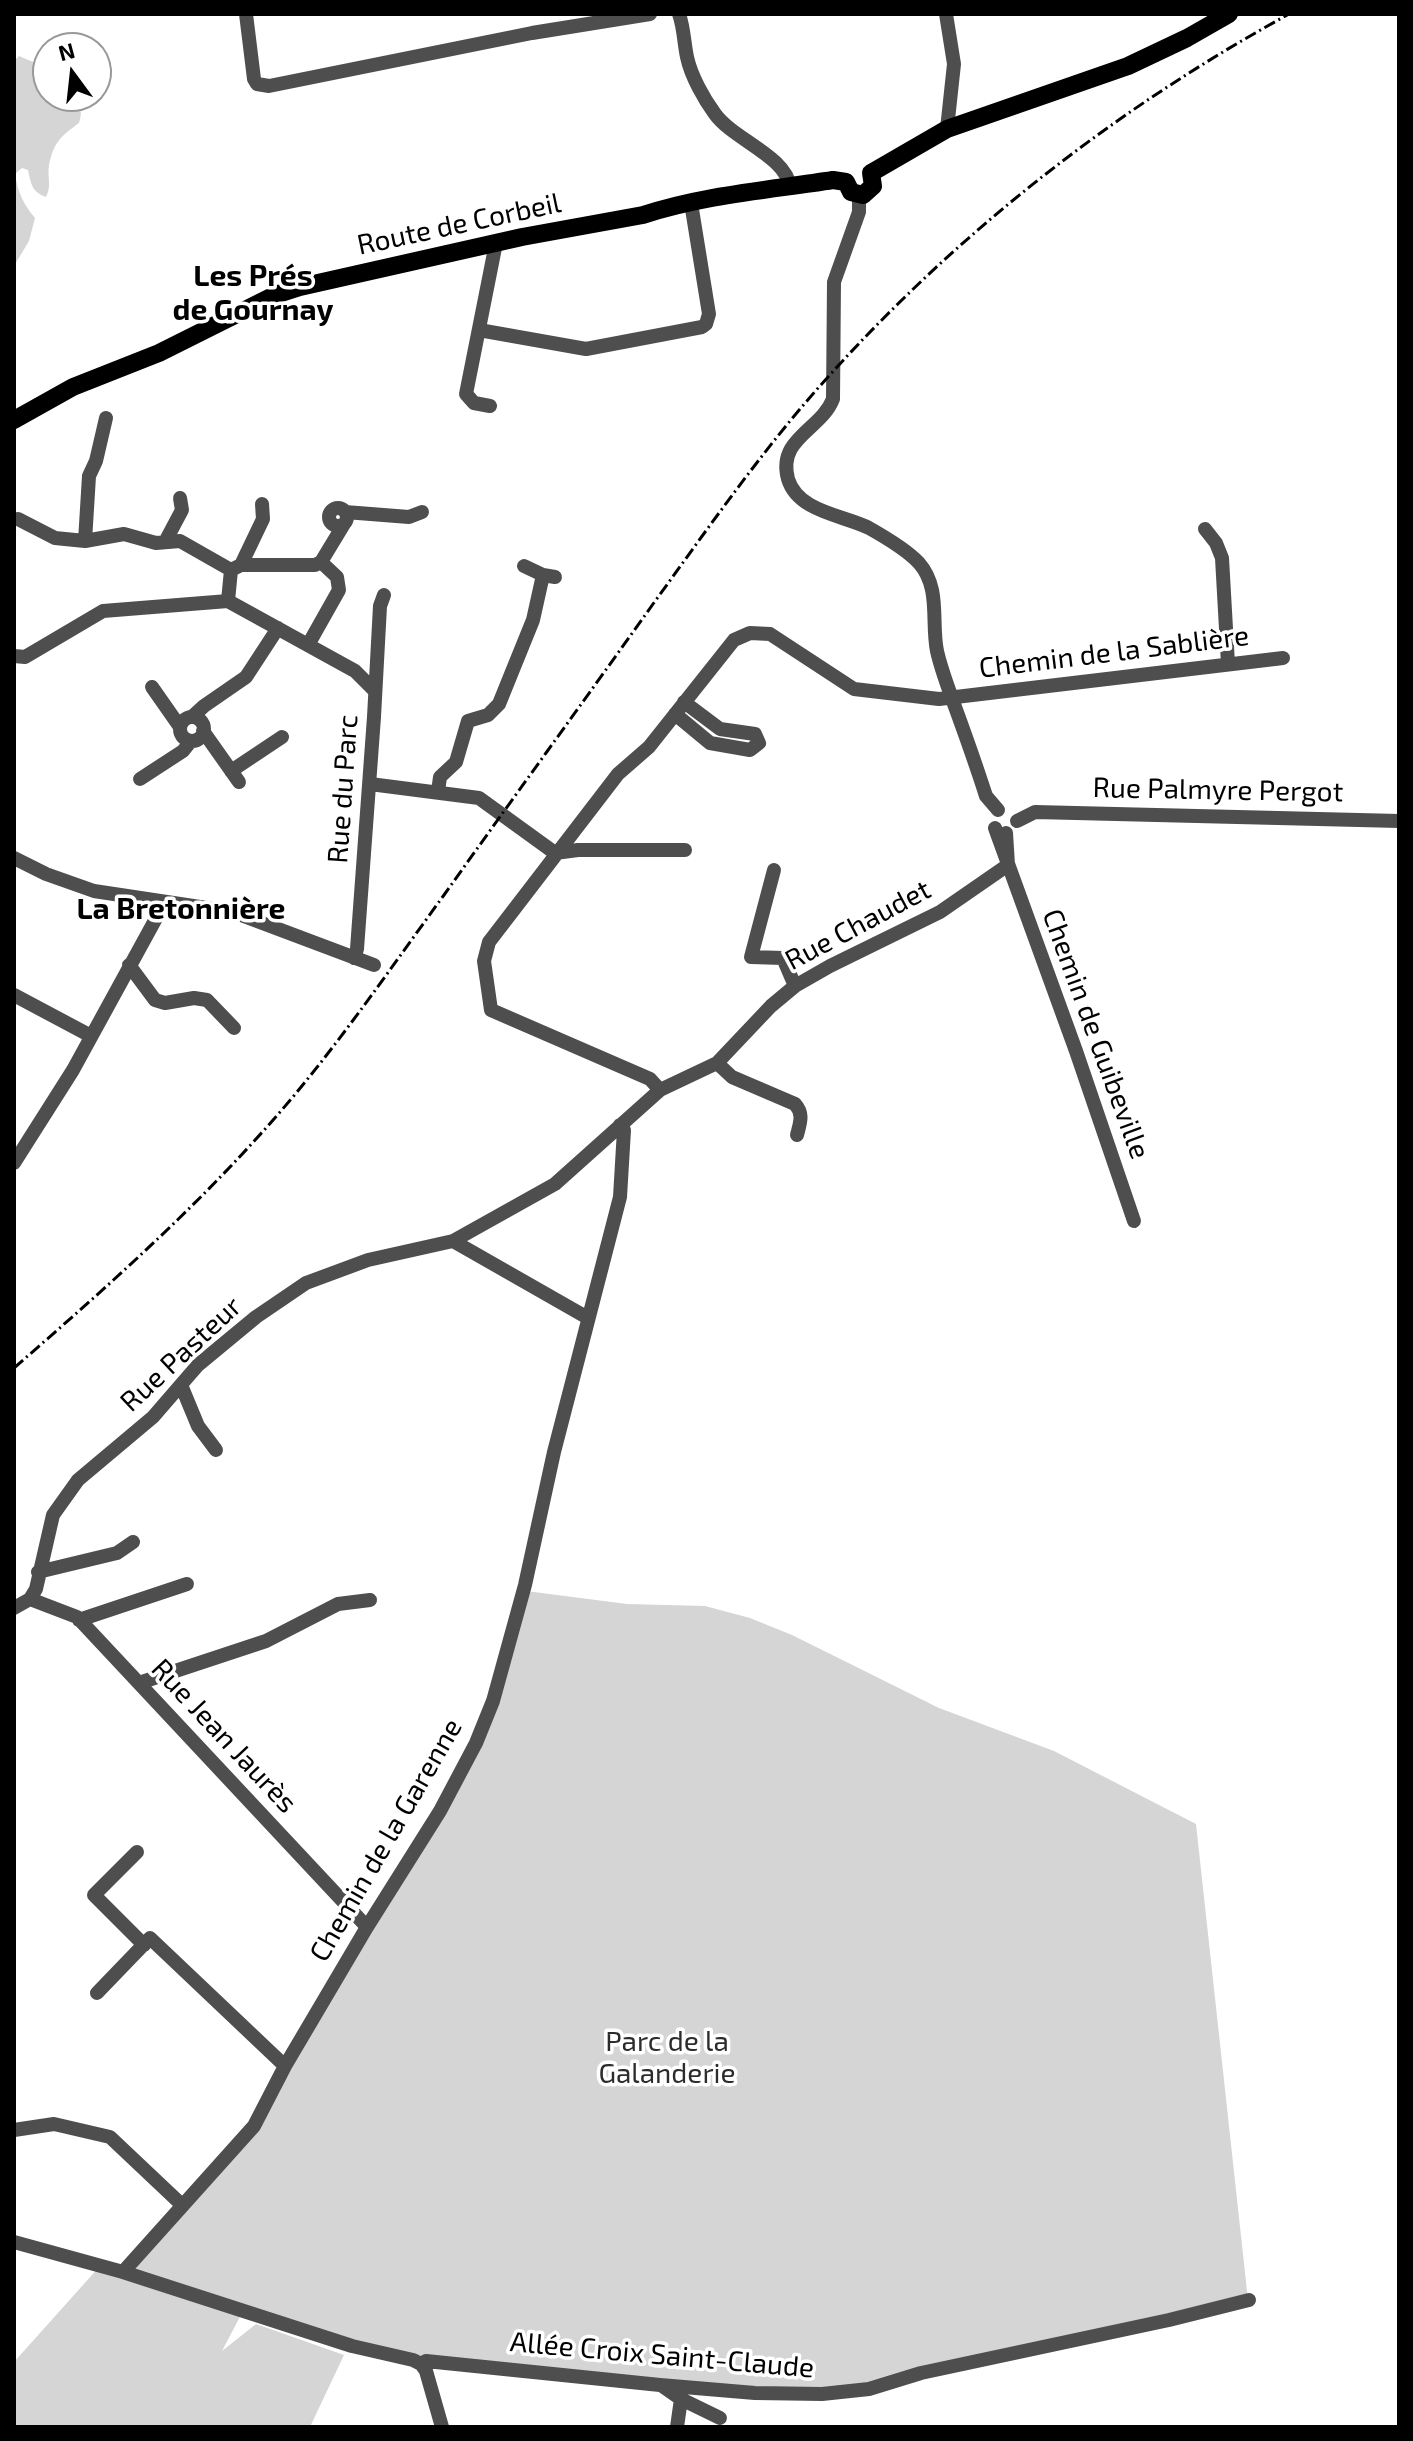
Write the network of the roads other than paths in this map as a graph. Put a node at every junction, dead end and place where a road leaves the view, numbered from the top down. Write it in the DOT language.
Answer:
graph roads {
  1 [pos="246,14"];
  2 [pos="650,14"];
  3 [pos="679,14"];
  4 [pos="946,14"];
  5 [pos="1229,14"];
  6 [pos="947,129"];
  7 [pos="790,187"];
  8 [pos="853,188"];
  9 [pos="691,203"];
  10 [pos="496,243"];
  11 [pos="479,330"];
  12 [pos="490,406"];
  13 [pos="106,418"];
  14 [pos="14,420"];
  15 [pos="180,498"];
  16 [pos="262,504"];
  17 [pos="422,512"];
  18 [pos="18,519"];
  19 [pos="1205,529"];
  20 [pos="85,541"];
  21 [pos="165,542"];
  22 [pos="321,562"];
  23 [pos="524,566"];
  24 [pos="236,567"];
  25 [pos="384,595"];
  26 [pos="228,601"];
  27 [pos="278,628"];
  28 [pos="308,645"];
  29 [pos="14,656"];
  30 [pos="1283,658"];
  31 [pos="1228,664"];
  32 [pos="152,687"];
  33 [pos="375,691"];
  34 [pos="952,698"];
  35 [pos="679,708"];
  36 [pos="192,717"];
  37 [pos="180,727"];
  38 [pos="203,731"];
  39 [pos="282,737"];
  40 [pos="191,741"];
  41 [pos="140,779"];
  42 [pos="370,784"];
  43 [pos="438,792"];
  44 [pos="1009,814"];
  45 [pos="1399,821"];
  46 [pos="1001,830"];
  47 [pos="685,850"];
  48 [pos="555,853"];
  49 [pos="14,858"];
  50 [pos="1008,865"];
  51 [pos="774,870"];
  52 [pos="165,902"];
  53 [pos="354,958"];
  54 [pos="129,965"];
  55 [pos="374,965"];
  56 [pos="795,986"];
  57 [pos="14,995"];
  58 [pos="234,1028"];
  59 [pos="91,1036"];
  60 [pos="717,1063"];
  61 [pos="660,1090"];
  62 [pos="620,1125"];
  63 [pos="797,1135"];
  64 [pos="14,1163"];
  65 [pos="1134,1221"];
  66 [pos="453,1241"];
  67 [pos="588,1318"];
  68 [pos="181,1385"];
  69 [pos="216,1450"];
  70 [pos="133,1542"];
  71 [pos="38,1572"];
  72 [pos="187,1584"];
  73 [pos="370,1600"];
  74 [pos="20,1602"];
  75 [pos="79,1620"];
  76 [pos="139,1683"];
  77 [pos="137,1852"];
  78 [pos="367,1927"];
  79 [pos="144,1945"];
  80 [pos="97,1993"];
  81 [pos="285,2066"];
  82 [pos="14,2130"];
  83 [pos="182,2205"];
  84 [pos="14,2242"];
  85 [pos="123,2272"];
  86 [pos="1249,2300"];
  87 [pos="421,2364"];
  88 [pos="660,2385"];
  89 [pos="681,2399"];
  90 [pos="720,2418"];
  91 [pos="442,2427"];
  92 [pos="677,2427"];
  1 -- 2 [label="street"];
  3 -- 7 [label="street"];
  4 -- 6 [label="street"];
  5 -- 6 [label="main road"];
  6 -- 8 [label="main road, Route de Corbeil"];
  7 -- 8 [label="main road, Route de Corbeil"];
  7 -- 9 [label="main road, Route de Corbeil"];
  8 -- 34 [label="street"];
  9 -- 10 [label="main road, Route de Corbeil"];
  9 -- 11 [label="street"];
  10 -- 11 [label="street"];
  10 -- 14 [label="main road, Route de Corbeil"];
  11 -- 12 [label="street"];
  13 -- 20 [label="street"];
  15 -- 21 [label="street"];
  16 -- 24 [label="street"];
  17 -- 22 [label="street"];
  18 -- 20 [label="street"];
  19 -- 31 [label="street"];
  20 -- 21 [label="street"];
  21 -- 24 [label="street"];
  22 -- 24 [label="street"];
  22 -- 28 [label="street"];
  23 -- 43 [label="street"];
  24 -- 26 [label="street"];
  25 -- 33 [label="street"];
  26 -- 27 [label="street, Rue du Parc"];
  26 -- 29 [label="street"];
  27 -- 28 [label="street, Rue du Parc"];
  27 -- 36 [label="street"];
  28 -- 33 [label="street, Rue du Parc"];
  30 -- 31 [label="street, Chemin de la Sablière"];
  31 -- 34 [label="street, Chemin de la Sablière"];
  32 -- 37 [label="street"];
  33 -- 42 [label="street, Rue du Parc"];
  34 -- 35 [label="street, Chemin de la Sablière"];
  34 -- 44 [label="street"];
  35 -- 35 [label="street"];
  35 -- 48 [label="street, Chemin de la Sablière"];
  36 -- 37 [label="street"];
  36 -- 38 [label="street"];
  37 -- 40 [label="street"];
  38 -- 39 [label="street"];
  38 -- 40 [label="street"];
  40 -- 41 [label="street"];
  42 -- 43 [label="street"];
  42 -- 53 [label="street, Rue du Parc"];
  43 -- 48 [label="street"];
  44 -- 45 [label="street, Rue Palmyre Pergot"];
  44 -- 46 [label="street"];
  44 -- 46 [label="street"];
  46 -- 50 [label="street"];
  47 -- 48 [label="street"];
  48 -- 61 [label="street, Chemin de la Sablière"];
  49 -- 52 [label="street"];
  50 -- 56 [label="street, Rue Chaudet"];
  50 -- 65 [label="street, Chemin de Guibeville"];
  51 -- 56 [label="street"];
  52 -- 53 [label="street"];
  52 -- 54 [label="street"];
  53 -- 55 [label="street"];
  54 -- 58 [label="street"];
  54 -- 59 [label="street"];
  56 -- 60 [label="street, Rue Chaudet"];
  57 -- 59 [label="street"];
  59 -- 64 [label="street"];
  60 -- 61 [label="street, Rue Chaudet"];
  60 -- 63 [label="street"];
  61 -- 62 [label="street, Rue Pasteur"];
  62 -- 66 [label="street, Rue Pasteur"];
  62 -- 67 [label="street, Chemin de la Garenne"];
  66 -- 67 [label="street"];
  66 -- 68 [label="street, Rue Pasteur"];
  67 -- 78 [label="street, Chemin de la Garenne"];
  68 -- 69 [label="street"];
  68 -- 71 [label="street, Rue Pasteur"];
  70 -- 71 [label="street"];
  71 -- 74 [label="street, Rue Pasteur"];
  72 -- 75 [label="street"];
  73 -- 76 [label="street"];
  74 -- 75 [label="street, Rue Jean Jaurès"];
  75 -- 76 [label="street, Rue Jean Jaurès"];
  76 -- 78 [label="street, Rue Jean Jaurès"];
  77 -- 79 [label="street"];
  78 -- 81 [label="street, Chemin de la Garenne"];
  79 -- 80 [label="street"];
  79 -- 81 [label="street"];
  81 -- 83 [label="street, Chemin de la Garenne"];
  82 -- 83 [label="street"];
  83 -- 85 [label="street, Chemin de la Garenne"];
  84 -- 85 [label="street"];
  85 -- 87 [label="street, Allée Croix Saint-Claude"];
  86 -- 88 [label="street, Allée Croix Saint-Claude"];
  87 -- 88 [label="street, Allée Croix Saint-Claude"];
  87 -- 91 [label="street"];
  88 -- 89 [label="street"];
  89 -- 90 [label="street"];
  89 -- 92 [label="street"];
}
